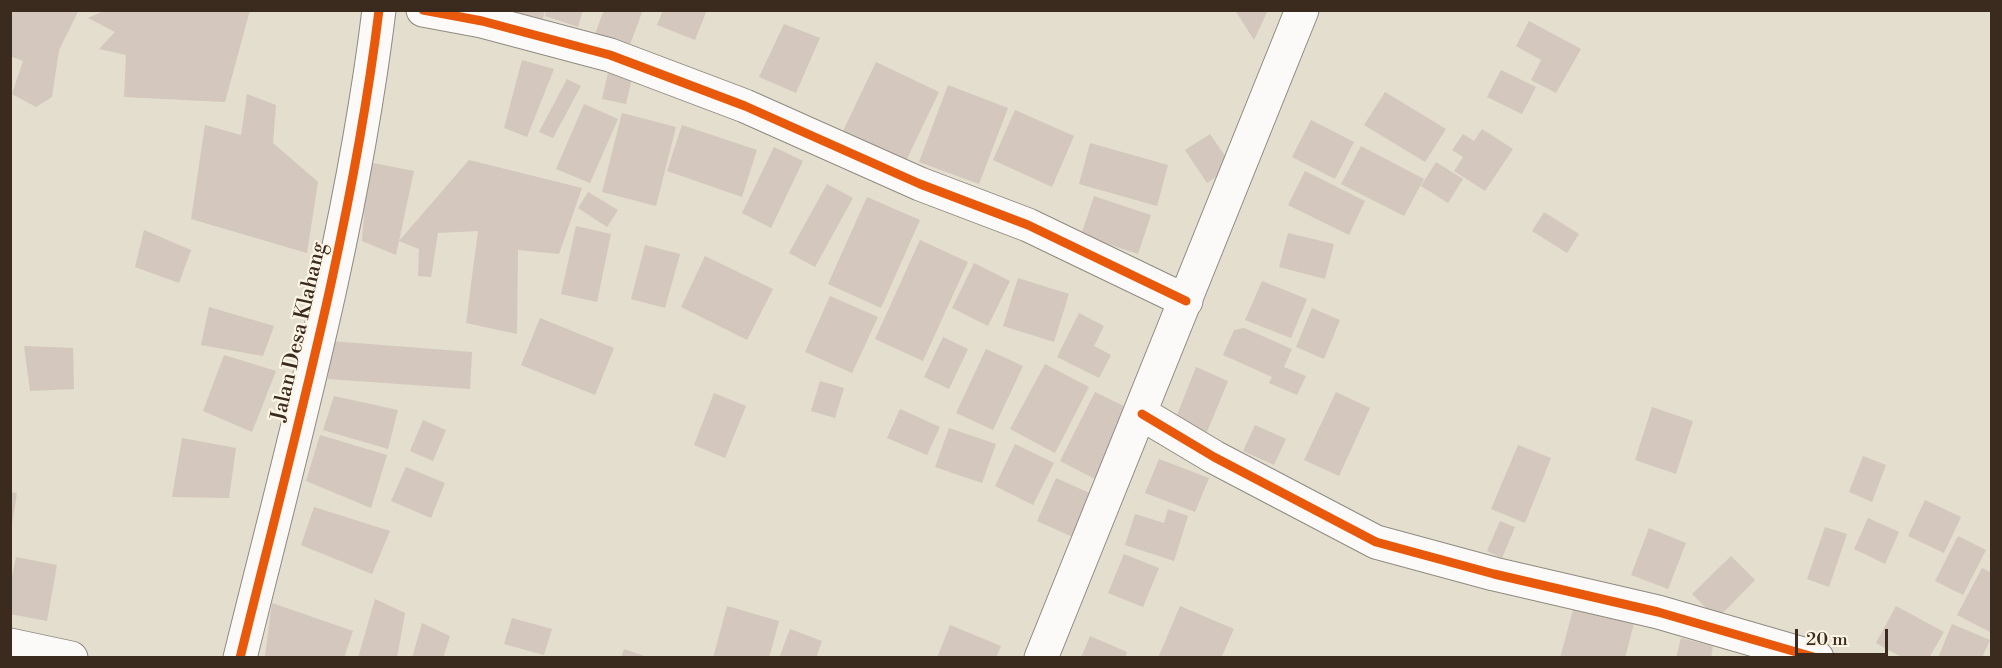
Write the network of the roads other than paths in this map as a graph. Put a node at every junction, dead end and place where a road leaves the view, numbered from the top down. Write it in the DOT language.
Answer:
graph roads {
  1 [pos="379,10"];
  2 [pos="423,10"];
  3 [pos="1302,10"];
  4 [pos="1186,301"];
  5 [pos="1142,414"];
  6 [pos="10,645"];
  7 [pos="71,657"];
  8 [pos="240,657"];
  9 [pos="1041,657"];
  10 [pos="1817,657"];
  1 -- 8 [label="street, Jalan Desa Klahang"];
  2 -- 4 [label="street"];
  3 -- 4 [label="street"];
  4 -- 5 [label="street"];
  5 -- 9 [label="street"];
  5 -- 10 [label="street"];
  6 -- 7 [label="street"];
}
